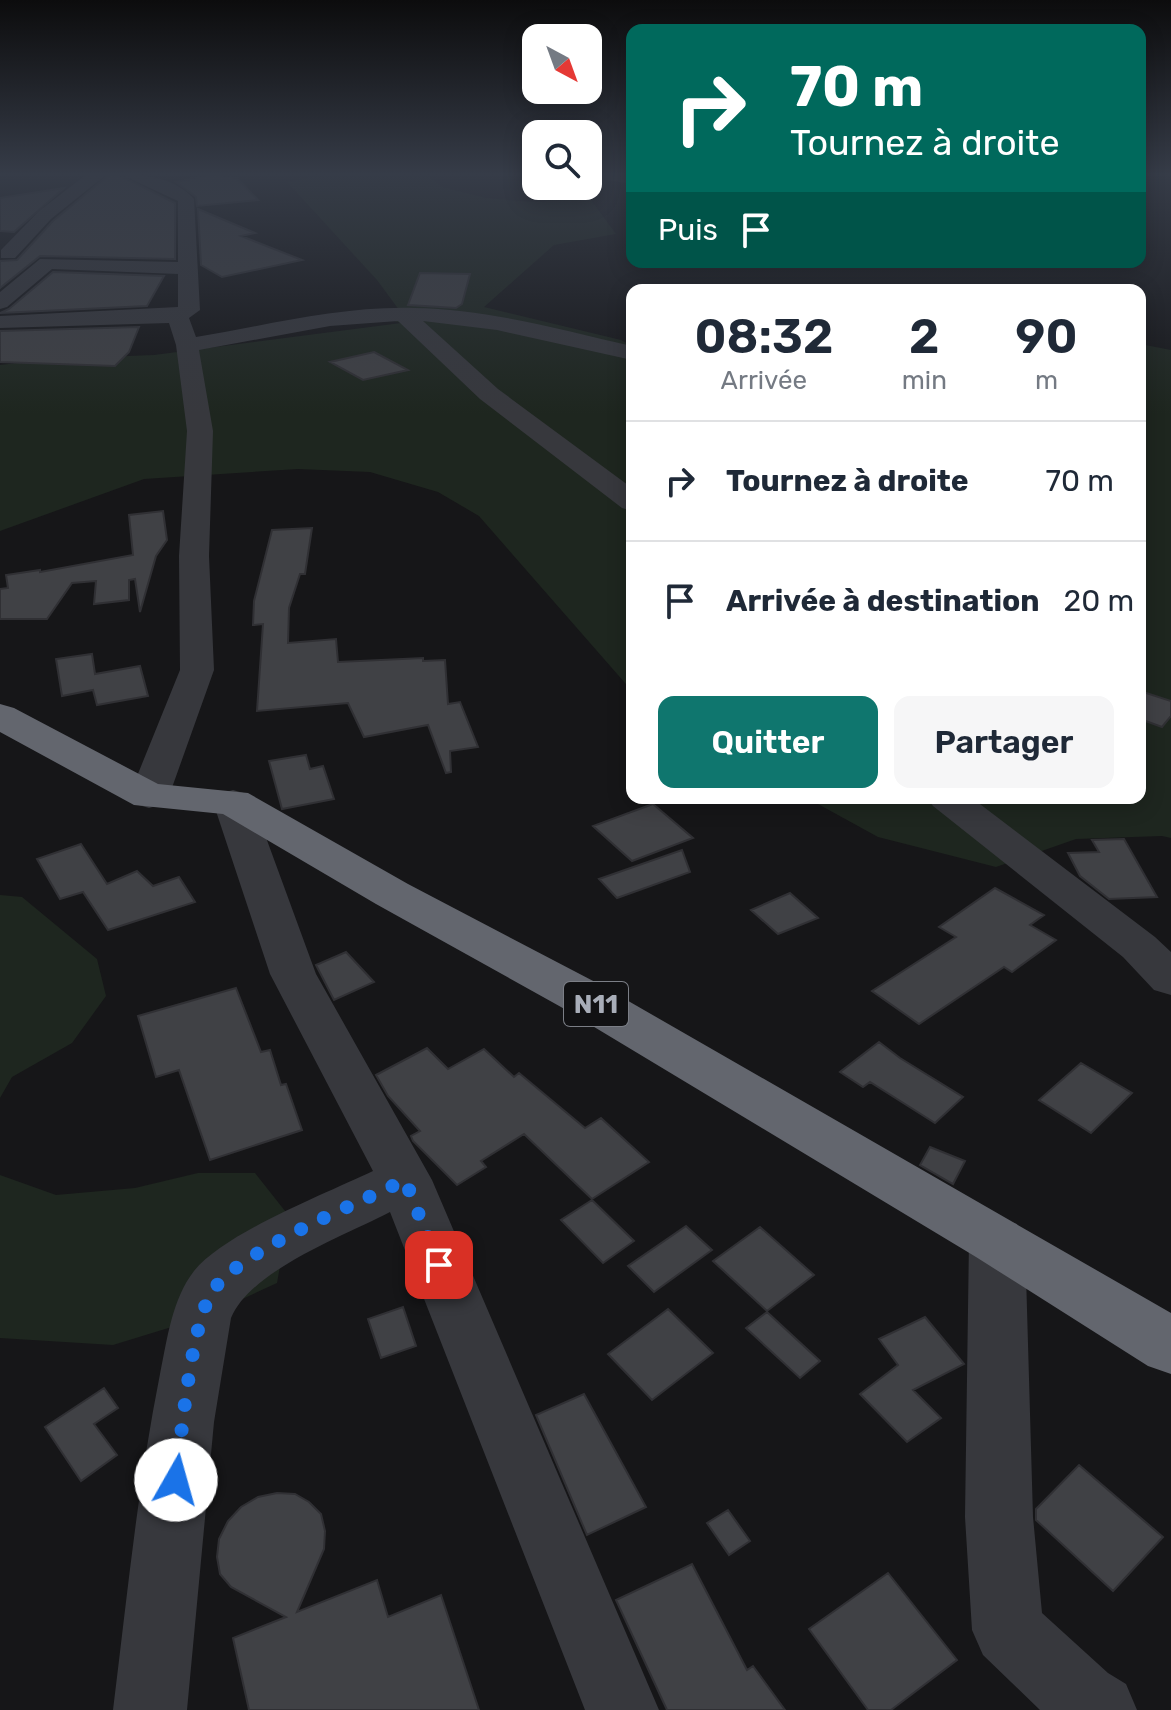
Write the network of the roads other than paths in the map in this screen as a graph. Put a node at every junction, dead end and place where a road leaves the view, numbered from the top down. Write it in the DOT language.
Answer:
graph roads {
  1 [pos="7,254"];
  2 [pos="187,254"];
  3 [pos="47,263"];
  4 [pos="187,268"];
  5 [pos="0,303"];
  6 [pos="403,314"];
  7 [pos="178,316"];
  8 [pos="0,322"];
  9 [pos="187,345"];
  10 [pos="626,352"];
  11 [pos="626,497"];
  12 [pos="0,716"];
  13 [pos="149,796"];
  14 [pos="233,802"];
  15 [pos="955,804"];
  16 [pos="1171,979"];
  17 [pos="405,1180"];
  18 [pos="997,1240"];
  19 [pos="1171,1346"];
  20 [pos="150,1710"];
  21 [pos="622,1710"];
  22 [pos="1100,1710"];
  1 -- 3 [label="street"];
  2 -- 4 [label="street"];
  3 -- 4 [label="street"];
  3 -- 5 [label="street"];
  4 -- 7 [label="street"];
  6 -- 9 [label="street"];
  6 -- 10 [label="street"];
  6 -- 11 [label="street"];
  7 -- 8 [label="street"];
  7 -- 9 [label="street"];
  9 -- 13 [label="street"];
  12 -- 13 [label="highway, N11"];
  13 -- 14 [label="highway, N11"];
  14 -- 17 [label="street"];
  14 -- 18 [label="highway, N11"];
  15 -- 16 [label="street"];
  17 -- 20 [label="street"];
  17 -- 21 [label="street"];
  18 -- 19 [label="highway, N11"];
  18 -- 22 [label="street"];
}
